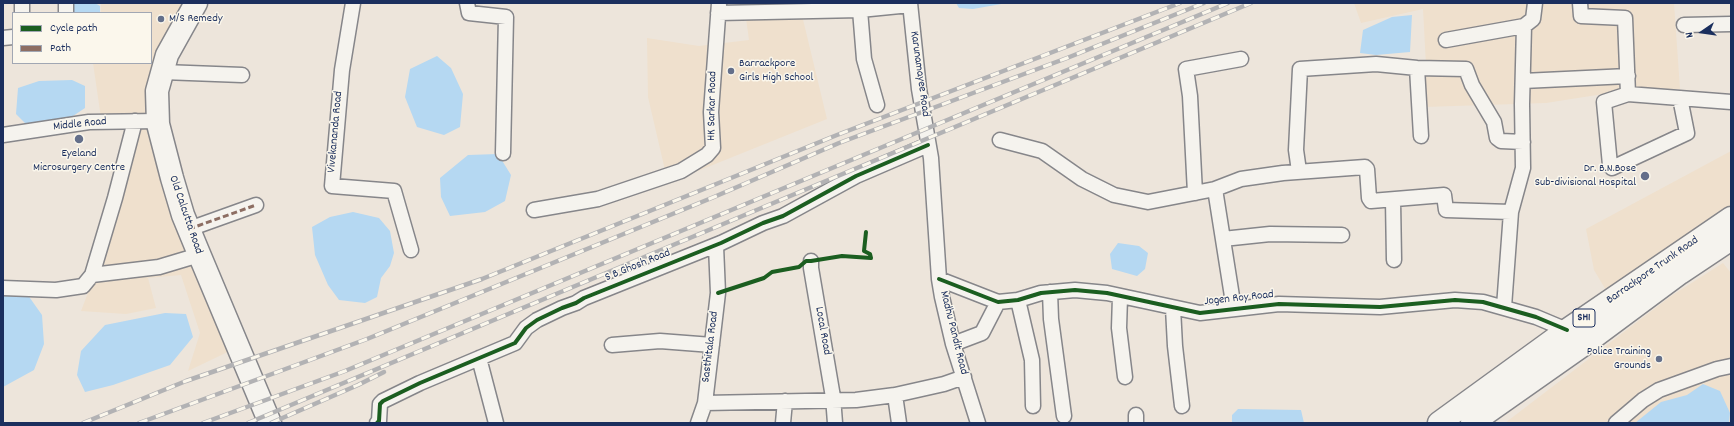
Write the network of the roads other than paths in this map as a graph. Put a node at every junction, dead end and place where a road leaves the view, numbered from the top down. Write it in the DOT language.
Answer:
graph roads {
  1 [pos="196,3"];
  2 [pos="353,3"];
  3 [pos="467,3"];
  4 [pos="1535,3"];
  5 [pos="1580,3"];
  6 [pos="910,4"];
  7 [pos="718,8"];
  8 [pos="860,10"];
  9 [pos="1731,24"];
  10 [pos="1684,25"];
  11 [pos="1524,26"];
  12 [pos="1446,40"];
  13 [pos="1241,59"];
  14 [pos="1417,68"];
  15 [pos="163,72"];
  16 [pos="242,75"];
  17 [pos="1628,76"];
  18 [pos="1523,81"];
  19 [pos="1628,94"];
  20 [pos="1680,98"];
  21 [pos="1731,102"];
  22 [pos="877,105"];
  23 [pos="135,121"];
  24 [pos="158,121"];
  25 [pos="3,135"];
  26 [pos="1421,136"];
  27 [pos="1000,140"];
  28 [pos="1523,142"];
  29 [pos="928,146"];
  30 [pos="503,153"];
  31 [pos="1299,171"];
  32 [pos="1215,189"];
  33 [pos="1195,193"];
  34 [pos="1392,200"];
  35 [pos="256,205"];
  36 [pos="534,210"];
  37 [pos="1511,212"];
  38 [pos="1731,218"];
  39 [pos="189,229"];
  40 [pos="1342,235"];
  41 [pos="1223,239"];
  42 [pos="1731,239"];
  43 [pos="716,246"];
  44 [pos="411,250"];
  45 [pos="199,256"];
  46 [pos="1394,260"];
  47 [pos="811,261"];
  48 [pos="92,275"];
  49 [pos="939,279"];
  50 [pos="3,288"];
  51 [pos="1050,292"];
  52 [pos="1120,296"];
  53 [pos="1018,300"];
  54 [pos="998,302"];
  55 [pos="1504,307"];
  56 [pos="1173,308"];
  57 [pos="1234,309"];
  58 [pos="1567,330"];
  59 [pos="712,344"];
  60 [pos="954,344"];
  61 [pos="612,345"];
  62 [pos="479,358"];
  63 [pos="1731,366"];
  64 [pos="964,376"];
  65 [pos="1125,377"];
  66 [pos="895,395"];
  67 [pos="785,401"];
  68 [pos="833,401"];
  69 [pos="705,402"];
  70 [pos="1033,406"];
  71 [pos="1182,406"];
  72 [pos="1064,416"];
  73 [pos="270,423"];
  74 [pos="377,423"];
  75 [pos="496,423"];
  76 [pos="698,423"];
  77 [pos="783,423"];
  78 [pos="835,423"];
  79 [pos="899,423"];
  80 [pos="978,423"];
  81 [pos="1439,423"];
  82 [pos="1472,423"];
  83 [pos="1616,423"];
  1 -- 15 [label="main road, Old Calcutta Road"];
  2 -- 44 [label="street, Vivekananda Road"];
  3 -- 30 [label="street"];
  4 -- 11 [label="street"];
  5 -- 17 [label="street"];
  6 -- 8 [label="street"];
  6 -- 29 [label="street, Karunamayee Road"];
  7 -- 8 [label="street"];
  7 -- 36 [label="street, HK Sarkar Road"];
  8 -- 22 [label="street"];
  9 -- 10 [label="street"];
  11 -- 12 [label="street"];
  11 -- 18 [label="street"];
  13 -- 33 [label="street"];
  14 -- 26 [label="street"];
  14 -- 28 [label="street"];
  14 -- 31 [label="street"];
  15 -- 16 [label="street"];
  15 -- 24 [label="main road, Old Calcutta Road"];
  17 -- 18 [label="street"];
  17 -- 19 [label="street"];
  18 -- 28 [label="street"];
  19 -- 20 [label="street"];
  19 -- 20 [label="street"];
  20 -- 21 [label="street"];
  23 -- 24 [label="street, Middle Road"];
  23 -- 25 [label="street, Middle Road"];
  23 -- 48 [label="street"];
  24 -- 39 [label="main road, Old Calcutta Road"];
  27 -- 33 [label="street"];
  28 -- 37 [label="street"];
  29 -- 43 [label="street, S B Ghosh Road"];
  29 -- 49 [label="street, Madhu Pandit Road"];
  31 -- 32 [label="street"];
  31 -- 34 [label="street"];
  32 -- 33 [label="street"];
  32 -- 41 [label="street"];
  34 -- 37 [label="street"];
  34 -- 46 [label="street"];
  35 -- 39 [label="street"];
  37 -- 55 [label="street"];
  38 -- 58 [label="main road, Barrackpore Trunk Road / SH1"];
  39 -- 45 [label="main road, Old Calcutta Road"];
  40 -- 41 [label="street"];
  41 -- 57 [label="street"];
  42 -- 82 [label="main road, Barrackpore Trunk Road / SH1"];
  43 -- 59 [label="street, Sasthitala Road"];
  43 -- 62 [label="street, S B Ghosh Road"];
  45 -- 48 [label="street"];
  45 -- 73 [label="main road, Old Calcutta Road"];
  47 -- 68 [label="street, Local Road"];
  48 -- 50 [label="street"];
  49 -- 54 [label="street, Jogen Roy Road"];
  49 -- 60 [label="street, Madhu Pandit Road"];
  51 -- 52 [label="street, Jogen Roy Road"];
  51 -- 53 [label="street, Jogen Roy Road"];
  51 -- 72 [label="street"];
  52 -- 56 [label="street, Jogen Roy Road"];
  52 -- 65 [label="street"];
  53 -- 54 [label="street, Jogen Roy Road"];
  53 -- 70 [label="street"];
  54 -- 60 [label="street"];
  55 -- 57 [label="street, Jogen Roy Road"];
  55 -- 58 [label="street, Jogen Roy Road"];
  56 -- 57 [label="street, Jogen Roy Road"];
  56 -- 71 [label="street"];
  58 -- 81 [label="main road, Barrackpore Trunk Road / SH1"];
  59 -- 61 [label="street"];
  59 -- 69 [label="street, Sasthitala Road"];
  60 -- 64 [label="street, Madhu Pandit Road"];
  62 -- 74 [label="street, S B Ghosh Road"];
  62 -- 75 [label="street"];
  63 -- 83 [label="street"];
  64 -- 66 [label="street"];
  64 -- 80 [label="street, Madhu Pandit Road"];
  66 -- 68 [label="street"];
  66 -- 79 [label="street"];
  67 -- 68 [label="street"];
  67 -- 69 [label="street"];
  67 -- 77 [label="street"];
  68 -- 78 [label="street, Local Road"];
  69 -- 76 [label="street, Sasthitala Road"];
}
